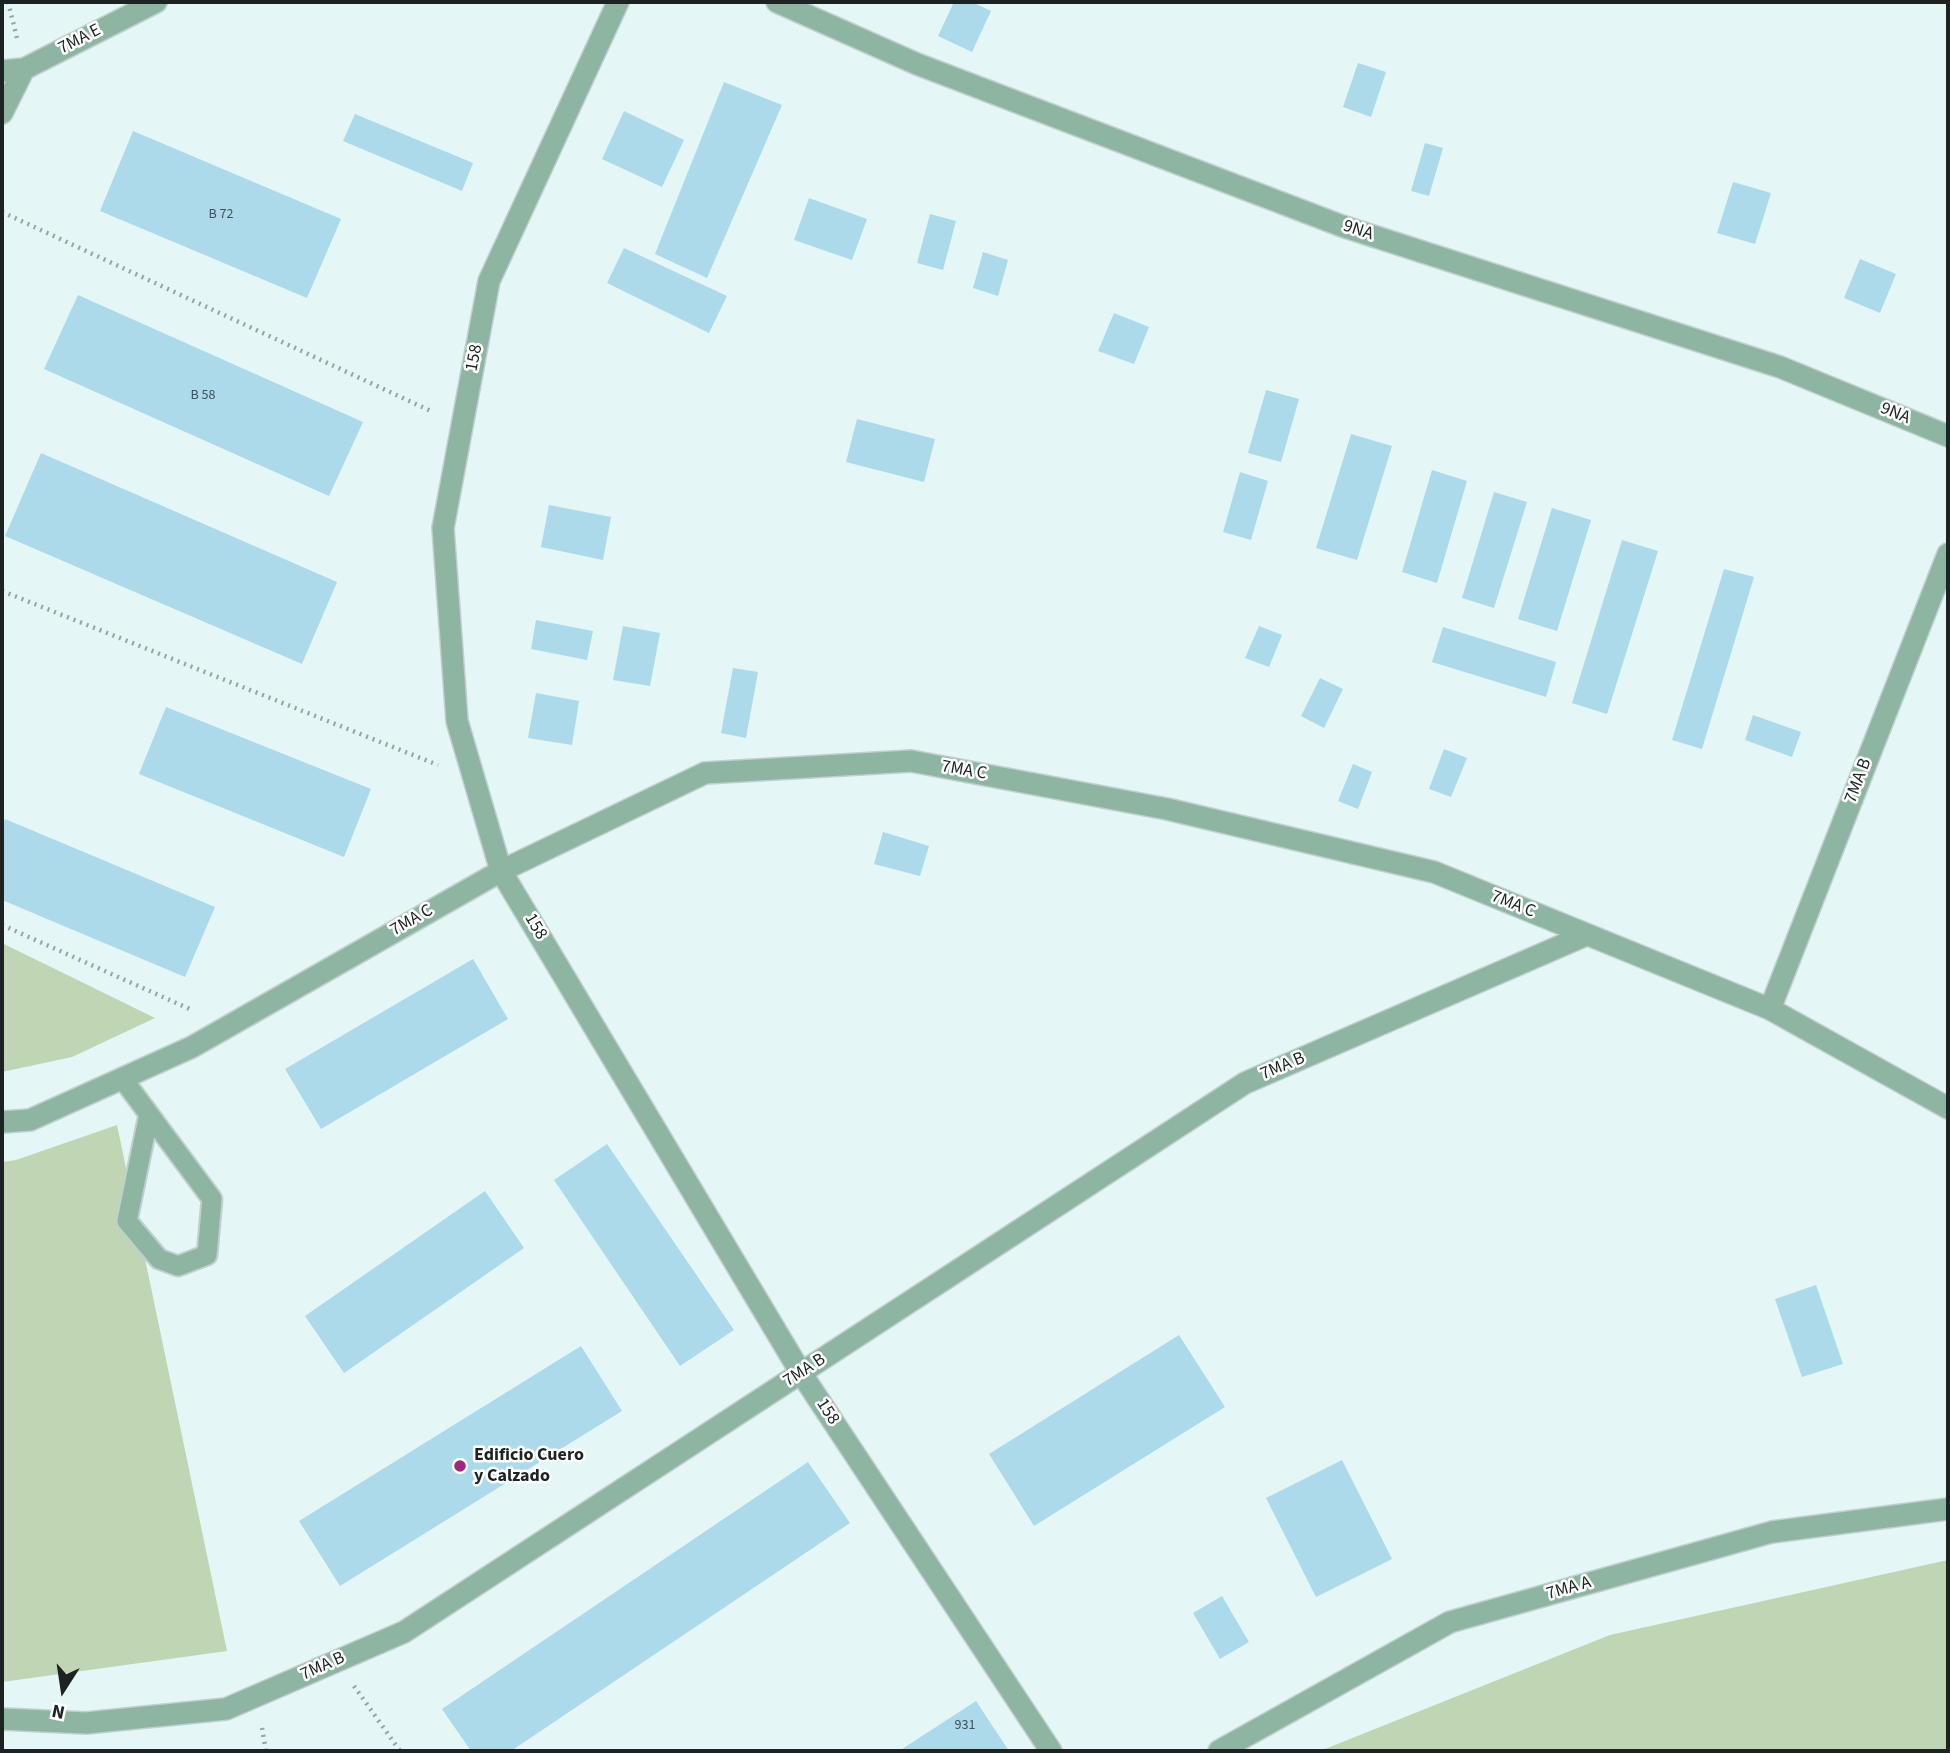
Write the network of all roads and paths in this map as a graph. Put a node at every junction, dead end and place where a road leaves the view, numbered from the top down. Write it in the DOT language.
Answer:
graph roads {
  1 [pos="156,2"];
  2 [pos="618,2"];
  3 [pos="777,2"];
  4 [pos="24,69"];
  5 [pos="2,71"];
  6 [pos="2,113"];
  7 [pos="2,212"];
  8 [pos="462,426"];
  9 [pos="1948,436"];
  10 [pos="1948,554"];
  11 [pos="2,591"];
  12 [pos="474,779"];
  13 [pos="501,871"];
  14 [pos="2,925"];
  15 [pos="1586,935"];
  16 [pos="1770,1009"];
  17 [pos="228,1026"];
  18 [pos="122,1078"];
  19 [pos="1948,1108"];
  20 [pos="149,1114"];
  21 [pos="2,1122"];
  22 [pos="802,1373"];
  23 [pos="1948,1509"];
  24 [pos="336,1661"];
  25 [pos="2,1719"];
  26 [pos="400,1751"];
  27 [pos="1051,1751"];
  28 [pos="1219,1751"];
  1 -- 4 [label="street, 7MA E"];
  2 -- 8 [label="street, 158"];
  3 -- 9 [label="street, 9NA"];
  4 -- 5 [label="street, 7MA E"];
  4 -- 6 [label="street"];
  7 -- 8 [label="path"];
  8 -- 12 [label="street, 158"];
  10 -- 16 [label="street, 7MA B"];
  11 -- 12 [label="path"];
  12 -- 13 [label="street, 158"];
  13 -- 15 [label="street, 7MA C"];
  13 -- 17 [label="street, 7MA C"];
  13 -- 22 [label="street, 158"];
  14 -- 17 [label="path"];
  15 -- 16 [label="street, 7MA C"];
  15 -- 22 [label="street, 7MA B"];
  16 -- 19 [label="street, 7MA C"];
  17 -- 18 [label="street, 7MA C"];
  18 -- 20 [label="lane"];
  18 -- 21 [label="street, 7MA C"];
  20 -- 20 [label="lane"];
  22 -- 24 [label="street, 7MA B"];
  22 -- 27 [label="street, 158"];
  23 -- 28 [label="street, 7MA A"];
  24 -- 25 [label="street, 7MA B"];
  24 -- 26 [label="path"];
}
